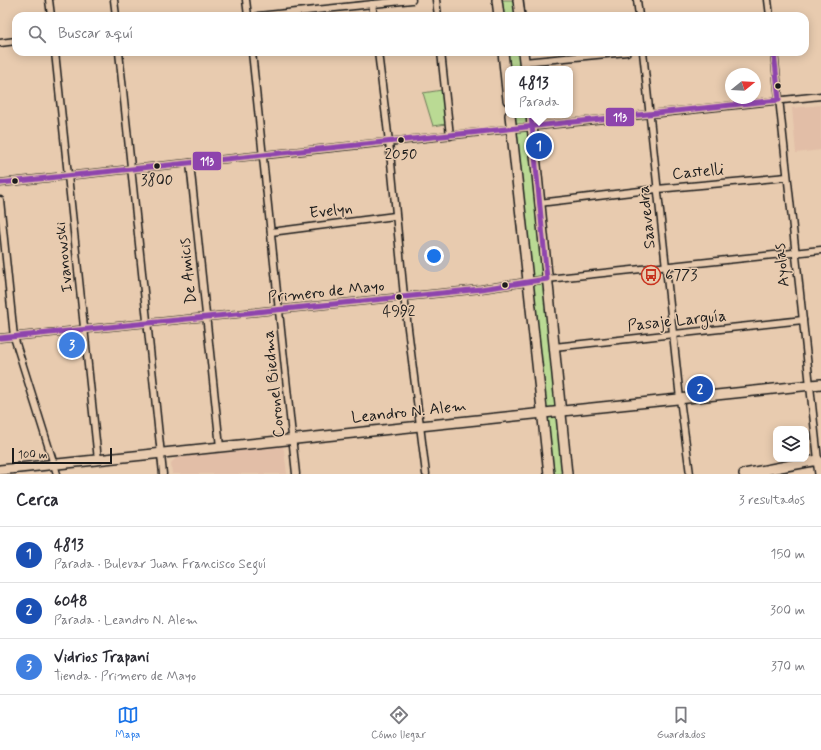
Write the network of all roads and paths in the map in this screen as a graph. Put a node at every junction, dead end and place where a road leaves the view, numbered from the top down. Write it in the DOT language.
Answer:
graph roads {
  1 [pos="49,0"];
  2 [pos="114,0"];
  3 [pos="246,0"];
  4 [pos="412,0"];
  5 [pos="436,0"];
  6 [pos="497,0"];
  7 [pos="518,0"];
  8 [pos="637,0"];
  9 [pos="768,0"];
  10 [pos="399,1"];
  11 [pos="372,4"];
  12 [pos="50,12"];
  13 [pos="116,12"];
  14 [pos="248,12"];
  15 [pos="296,12"];
  16 [pos="373,12"];
  17 [pos="438,12"];
  18 [pos="498,12"];
  19 [pos="520,12"];
  20 [pos="638,12"];
  21 [pos="770,12"];
  22 [pos="12,42"];
  23 [pos="0,43"];
  24 [pos="55,56"];
  25 [pos="119,56"];
  26 [pos="252,56"];
  27 [pos="378,56"];
  28 [pos="441,56"];
  29 [pos="503,56"];
  30 [pos="524,56"];
  31 [pos="598,56"];
  32 [pos="643,56"];
  33 [pos="774,56"];
  34 [pos="525,66"];
  35 [pos="505,71"];
  36 [pos="821,96"];
  37 [pos="779,100"];
  38 [pos="649,114"];
  39 [pos="510,118"];
  40 [pos="531,118"];
  41 [pos="532,127"];
  42 [pos="511,129"];
  43 [pos="450,136"];
  44 [pos="389,142"];
  45 [pos="263,156"];
  46 [pos="190,163"];
  47 [pos="132,170"];
  48 [pos="68,176"];
  49 [pos="787,177"];
  50 [pos="0,183"];
  51 [pos="657,189"];
  52 [pos="0,200"];
  53 [pos="539,203"];
  54 [pos="395,216"];
  55 [pos="271,232"];
  56 [pos="821,250"];
  57 [pos="795,253"];
  58 [pos="666,267"];
  59 [pos="547,279"];
  60 [pos="528,282"];
  61 [pos="404,296"];
  62 [pos="279,310"];
  63 [pos="206,317"];
  64 [pos="803,320"];
  65 [pos="147,323"];
  66 [pos="84,330"];
  67 [pos="673,334"];
  68 [pos="14,337"];
  69 [pos="0,338"];
  70 [pos="554,347"];
  71 [pos="821,384"];
  72 [pos="810,385"];
  73 [pos="680,400"];
  74 [pos="561,410"];
  75 [pos="542,413"];
  76 [pos="420,426"];
  77 [pos="293,439"];
  78 [pos="220,447"];
  79 [pos="161,453"];
  80 [pos="98,460"];
  81 [pos="818,460"];
  82 [pos="54,464"];
  83 [pos="0,470"];
  84 [pos="57,474"];
  85 [pos="163,474"];
  86 [pos="296,474"];
  87 [pos="426,474"];
  88 [pos="549,474"];
  89 [pos="567,474"];
  90 [pos="690,474"];
  91 [pos="744,474"];
  92 [pos="820,474"];
  1 -- 12 [label="street"];
  2 -- 13 [label="street"];
  3 -- 14 [label="street"];
  4 -- 10 [label="street"];
  5 -- 17 [label="street"];
  6 -- 18 [label="main road"];
  7 -- 19 [label="main road"];
  8 -- 20 [label="street"];
  9 -- 21 [label="street"];
  10 -- 11 [label="street"];
  11 -- 15 [label="street"];
  11 -- 16 [label="street"];
  22 -- 23 [label="street"];
  24 -- 48 [label="street, Ivanowski"];
  25 -- 47 [label="street"];
  26 -- 45 [label="street, Coronel Biedma"];
  27 -- 44 [label="street"];
  28 -- 43 [label="street"];
  29 -- 35 [label="main road"];
  30 -- 34 [label="main road"];
  31 -- 34 [label="street"];
  32 -- 38 [label="street, Saavedra"];
  33 -- 37 [label="street, Ayolas"];
  36 -- 37 [label="street"];
  37 -- 38 [label="street"];
  37 -- 49 [label="street, Ayolas"];
  38 -- 41 [label="street"];
  38 -- 51 [label="street, Saavedra"];
  39 -- 42 [label="main road"];
  40 -- 41 [label="main road"];
  41 -- 42 [label="street"];
  41 -- 53 [label="main road"];
  42 -- 43 [label="street"];
  42 -- 60 [label="main road"];
  43 -- 44 [label="street"];
  44 -- 45 [label="street"];
  44 -- 54 [label="street"];
  45 -- 46 [label="street"];
  45 -- 55 [label="street, Coronel Biedma"];
  46 -- 47 [label="street"];
  46 -- 63 [label="street, De Amicis"];
  47 -- 48 [label="street"];
  47 -- 65 [label="street"];
  48 -- 50 [label="street"];
  48 -- 66 [label="street, Ivanowski"];
  49 -- 51 [label="street, Castelli"];
  49 -- 57 [label="street, Ayolas"];
  51 -- 53 [label="street, Castelli"];
  51 -- 58 [label="street, Saavedra"];
  52 -- 68 [label="street"];
  53 -- 59 [label="main road"];
  54 -- 55 [label="street, Evelyn"];
  54 -- 61 [label="street"];
  55 -- 62 [label="street, Coronel Biedma"];
  56 -- 57 [label="street, Primero de Mayo"];
  57 -- 58 [label="street, Primero de Mayo"];
  57 -- 64 [label="street, Ayolas"];
  58 -- 59 [label="street, Primero de Mayo"];
  58 -- 67 [label="street, Saavedra"];
  59 -- 60 [label="street, Primero de Mayo"];
  59 -- 70 [label="main road"];
  60 -- 61 [label="street, Primero de Mayo"];
  60 -- 75 [label="main road"];
  61 -- 62 [label="street, Primero de Mayo"];
  61 -- 76 [label="street"];
  62 -- 63 [label="street, Primero de Mayo"];
  62 -- 77 [label="street, Coronel Biedma"];
  63 -- 65 [label="street, Primero de Mayo"];
  63 -- 78 [label="street, De Amicis"];
  64 -- 67 [label="street, Pasaje Larguía"];
  64 -- 72 [label="street, Ayolas"];
  65 -- 66 [label="street, Primero de Mayo"];
  65 -- 79 [label="street"];
  66 -- 68 [label="street, Primero de Mayo"];
  66 -- 80 [label="street, Ivanowski"];
  67 -- 70 [label="street, Pasaje Larguía"];
  67 -- 73 [label="street, Saavedra"];
  68 -- 69 [label="street, Primero de Mayo"];
  68 -- 82 [label="street"];
  70 -- 74 [label="main road"];
  71 -- 72 [label="main road, Leandro N. Alem"];
  72 -- 73 [label="main road, Leandro N. Alem"];
  72 -- 81 [label="street, Ayolas"];
  73 -- 74 [label="main road, Leandro N. Alem"];
  73 -- 90 [label="street, Saavedra"];
  74 -- 75 [label="main road, Leandro N. Alem"];
  74 -- 89 [label="main road"];
  75 -- 76 [label="main road, Leandro N. Alem"];
  75 -- 88 [label="main road"];
  76 -- 77 [label="main road, Leandro N. Alem"];
  76 -- 87 [label="street"];
  77 -- 78 [label="main road, Leandro N. Alem"];
  77 -- 86 [label="street, Coronel Biedma"];
  78 -- 79 [label="main road, Leandro N. Alem"];
  79 -- 80 [label="main road, Leandro N. Alem"];
  79 -- 85 [label="street"];
  80 -- 82 [label="main road, Leandro N. Alem"];
  81 -- 91 [label="main road"];
  81 -- 92 [label="main road, Ayolas"];
  82 -- 83 [label="main road, Leandro N. Alem"];
  82 -- 84 [label="street"];
}
